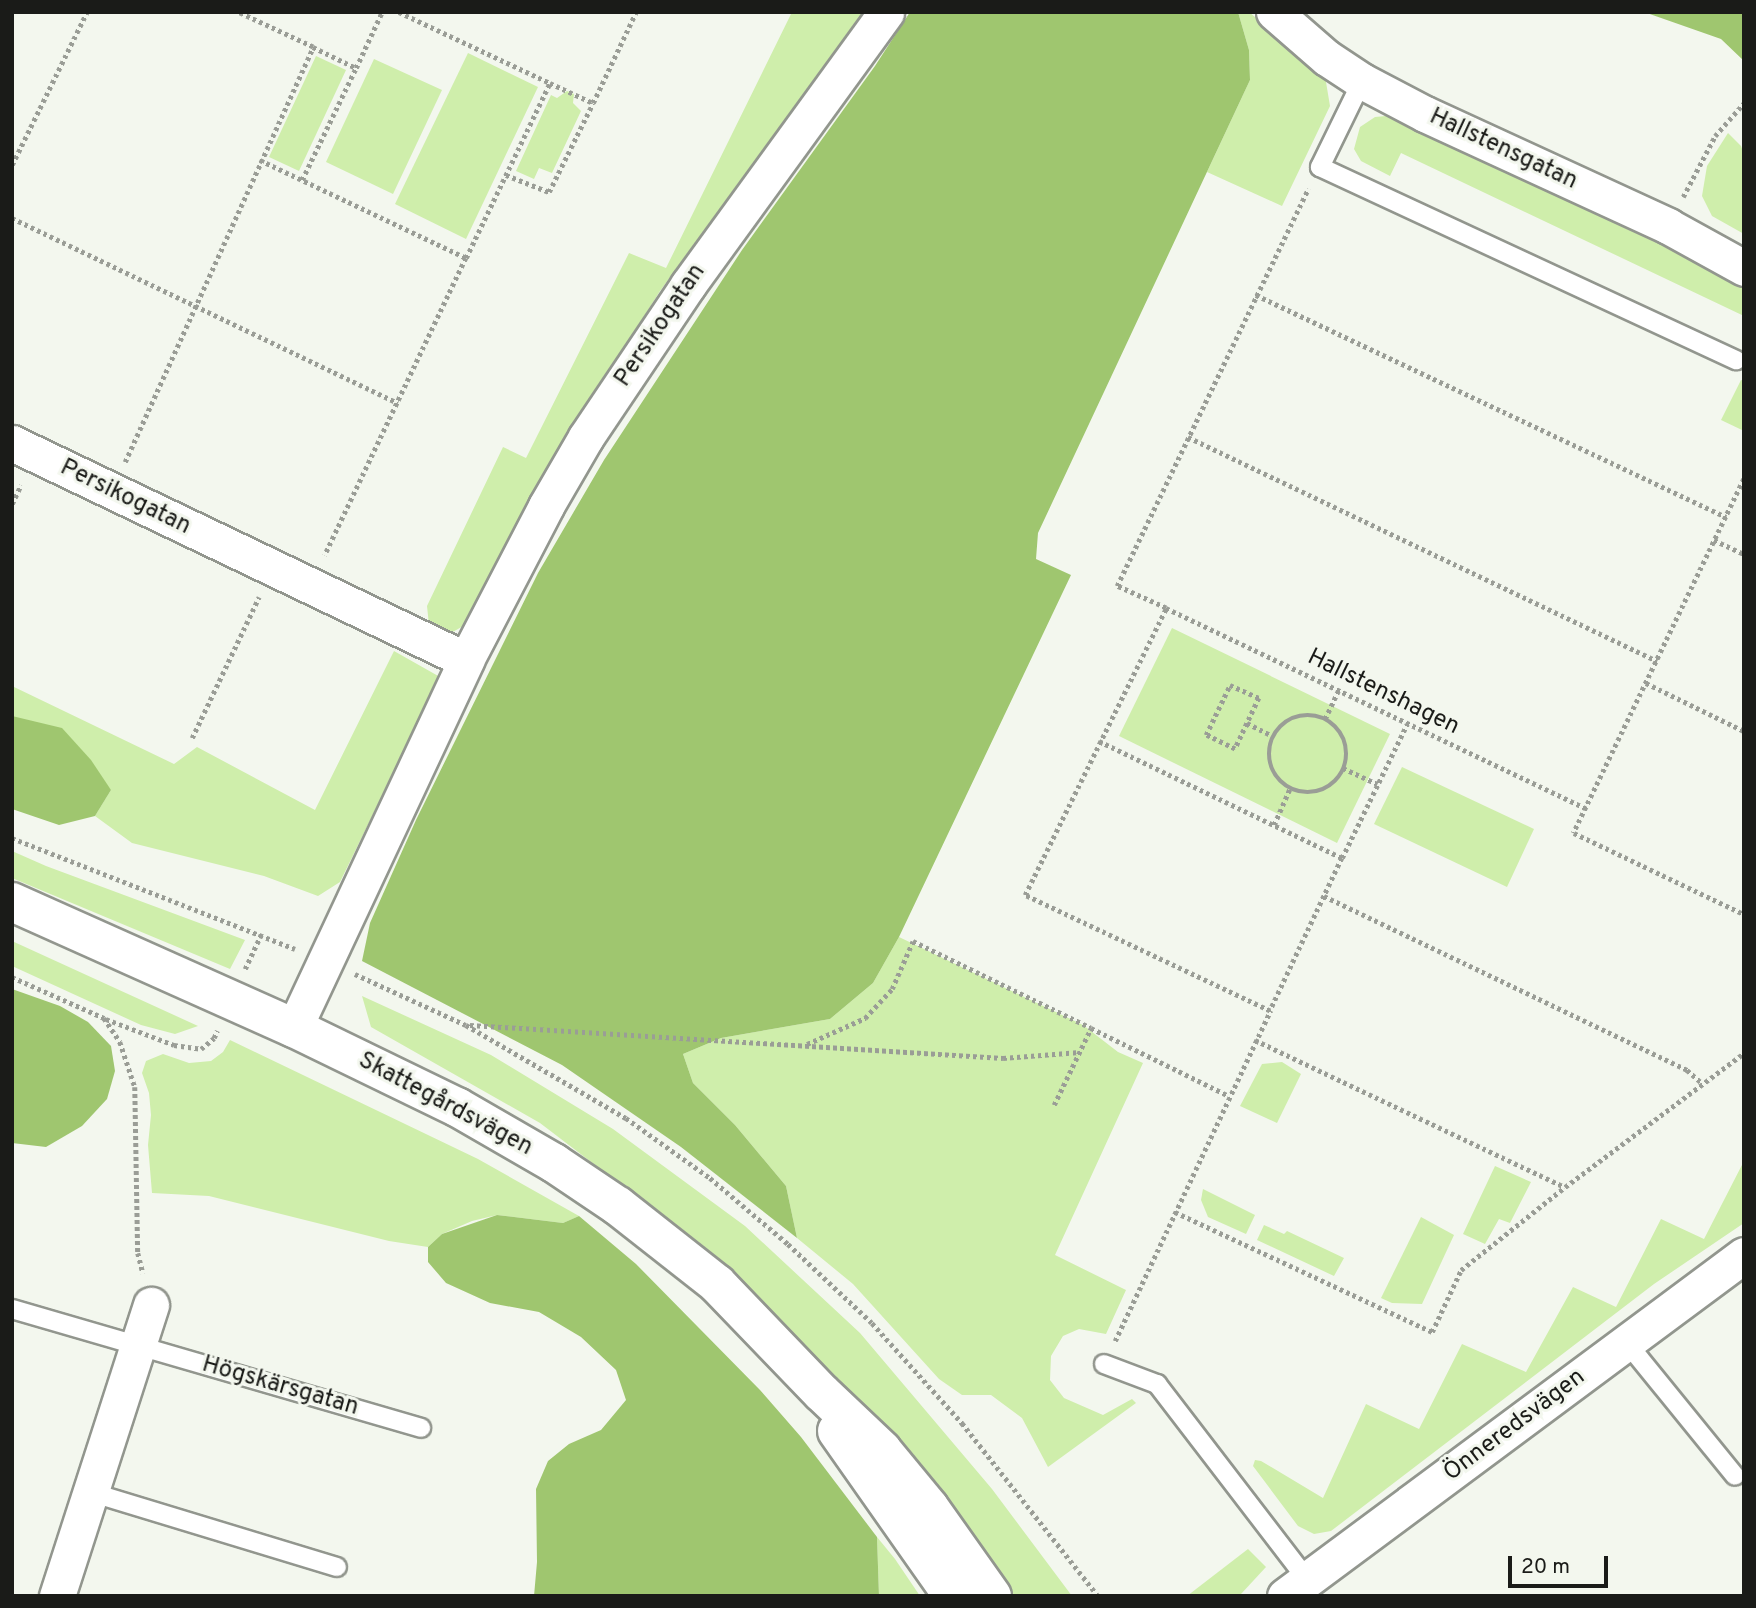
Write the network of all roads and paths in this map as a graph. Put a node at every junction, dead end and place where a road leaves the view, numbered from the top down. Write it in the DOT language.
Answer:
graph roads {
  1 [pos="87,12"];
  2 [pos="238,12"];
  3 [pos="382,12"];
  4 [pos="399,12"];
  5 [pos="636,12"];
  6 [pos="886,12"];
  7 [pos="1274,12"];
  8 [pos="313,47"];
  9 [pos="356,68"];
  10 [pos="1362,81"];
  11 [pos="550,83"];
  12 [pos="593,103"];
  13 [pos="1744,103"];
  14 [pos="260,160"];
  15 [pos="12,165"];
  16 [pos="1320,167"];
  17 [pos="506,175"];
  18 [pos="302,180"];
  19 [pos="12,218"];
  20 [pos="1668,226"];
  21 [pos="466,258"];
  22 [pos="1744,268"];
  23 [pos="1256,295"];
  24 [pos="197,307"];
  25 [pos="1736,360"];
  26 [pos="398,403"];
  27 [pos="1188,438"];
  28 [pos="12,443"];
  29 [pos="1744,479"];
  30 [pos="111,491"];
  31 [pos="1726,517"];
  32 [pos="1714,540"];
  33 [pos="1744,554"];
  34 [pos="272,569"];
  35 [pos="310,587"];
  36 [pos="1166,608"];
  37 [pos="466,660"];
  38 [pos="1657,661"];
  39 [pos="1646,683"];
  40 [pos="1338,691"];
  41 [pos="1325,719"];
  42 [pos="1247,723"];
  43 [pos="1407,724"];
  44 [pos="1744,731"];
  45 [pos="1273,736"];
  46 [pos="192,738"];
  47 [pos="1099,741"];
  48 [pos="1343,768"];
  49 [pos="1378,785"];
  50 [pos="1290,788"];
  51 [pos="1586,808"];
  52 [pos="1274,825"];
  53 [pos="1342,858"];
  54 [pos="1324,896"];
  55 [pos="12,902"];
  56 [pos="1744,914"];
  57 [pos="12,977"];
  58 [pos="1270,1011"];
  59 [pos="466,1025"];
  60 [pos="294,1028"];
  61 [pos="1091,1028"];
  62 [pos="1255,1040"];
  63 [pos="805,1044"];
  64 [pos="1080,1052"];
  65 [pos="1744,1053"];
  66 [pos="1702,1083"];
  67 [pos="1229,1096"];
  68 [pos="1054,1105"];
  69 [pos="1564,1187"];
  70 [pos="1175,1212"];
  71 [pos="1744,1255"];
  72 [pos="151,1306"];
  73 [pos="12,1309"];
  74 [pos="1627,1343"];
  75 [pos="139,1345"];
  76 [pos="1104,1364"];
  77 [pos="822,1393"];
  78 [pos="421,1428"];
  79 [pos="1735,1476"];
  80 [pos="90,1492"];
  81 [pos="337,1567"];
  82 [pos="1304,1591"];
  83 [pos="57,1596"];
  84 [pos="953,1596"];
  85 [pos="992,1596"];
  1 -- 15 [label="path"];
  2 -- 8 [label="path"];
  3 -- 9 [label="path"];
  4 -- 11 [label="path"];
  5 -- 12 [label="path"];
  6 -- 37 [label="street, Persikogatan"];
  7 -- 10 [label="street, Hallstensgatan"];
  8 -- 9 [label="path"];
  8 -- 14 [label="path"];
  9 -- 18 [label="path"];
  10 -- 16 [label="lane"];
  10 -- 20 [label="street, Hallstensgatan"];
  11 -- 12 [label="path"];
  11 -- 17 [label="path"];
  12 -- 17 [label="path"];
  13 -- 20 [label="path"];
  14 -- 18 [label="path"];
  14 -- 24 [label="path"];
  16 -- 23 [label="path"];
  16 -- 25 [label="lane"];
  17 -- 21 [label="path"];
  18 -- 21 [label="path"];
  19 -- 24 [label="path"];
  20 -- 22 [label="street, Hallstensgatan"];
  21 -- 26 [label="path"];
  23 -- 27 [label="path"];
  23 -- 31 [label="path"];
  24 -- 26 [label="path"];
  24 -- 30 [label="path"];
  26 -- 35 [label="path"];
  27 -- 36 [label="path, Hallstenshagen"];
  27 -- 38 [label="path"];
  28 -- 30 [label="street, Persikogatan"];
  29 -- 31 [label="path"];
  30 -- 34 [label="street, Persikogatan"];
  31 -- 32 [label="path"];
  32 -- 33 [label="path"];
  32 -- 38 [label="path"];
  34 -- 35 [label="street, Persikogatan"];
  34 -- 46 [label="path"];
  35 -- 37 [label="street, Persikogatan"];
  36 -- 40 [label="path, Hallstenshagen"];
  36 -- 47 [label="path"];
  37 -- 60 [label="street, Persikogatan"];
  38 -- 39 [label="path"];
  39 -- 44 [label="path"];
  39 -- 51 [label="path"];
  40 -- 41 [label="path"];
  40 -- 43 [label="path, Hallstenshagen"];
  41 -- 45 [label="path"];
  41 -- 48 [label="path"];
  42 -- 42 [label="path"];
  42 -- 45 [label="path"];
  43 -- 49 [label="path"];
  43 -- 51 [label="path, Hallstenshagen"];
  45 -- 50 [label="path"];
  47 -- 52 [label="path"];
  47 -- 58 [label="path"];
  48 -- 49 [label="path"];
  48 -- 50 [label="path"];
  49 -- 53 [label="path"];
  50 -- 52 [label="path"];
  51 -- 56 [label="path"];
  52 -- 53 [label="path"];
  53 -- 54 [label="path"];
  54 -- 58 [label="path"];
  54 -- 66 [label="path"];
  55 -- 60 [label="street, Skattegårdsvägen"];
  57 -- 72 [label="path"];
  58 -- 62 [label="path"];
  59 -- 63 [label="path"];
  60 -- 77 [label="street, Skattegårdsvägen"];
  61 -- 63 [label="path"];
  61 -- 64 [label="path"];
  61 -- 67 [label="path"];
  62 -- 67 [label="path"];
  62 -- 69 [label="path"];
  63 -- 64 [label="path"];
  64 -- 68 [label="path"];
  65 -- 66 [label="path"];
  66 -- 69 [label="path"];
  67 -- 70 [label="path"];
  69 -- 70 [label="path"];
  70 -- 76 [label="path"];
  71 -- 74 [label="street, Önneredsvägen"];
  72 -- 75 [label="street"];
  73 -- 75 [label="lane, Högskärsgatan"];
  74 -- 79 [label="lane"];
  74 -- 82 [label="street, Önneredsvägen"];
  75 -- 78 [label="lane, Högskärsgatan"];
  75 -- 80 [label="street"];
  76 -- 82 [label="lane"];
  77 -- 84 [label="street, Skattegårdsvägen"];
  77 -- 85 [label="street, Skattegårdsvägen"];
  80 -- 81 [label="lane"];
  80 -- 83 [label="street"];
}
